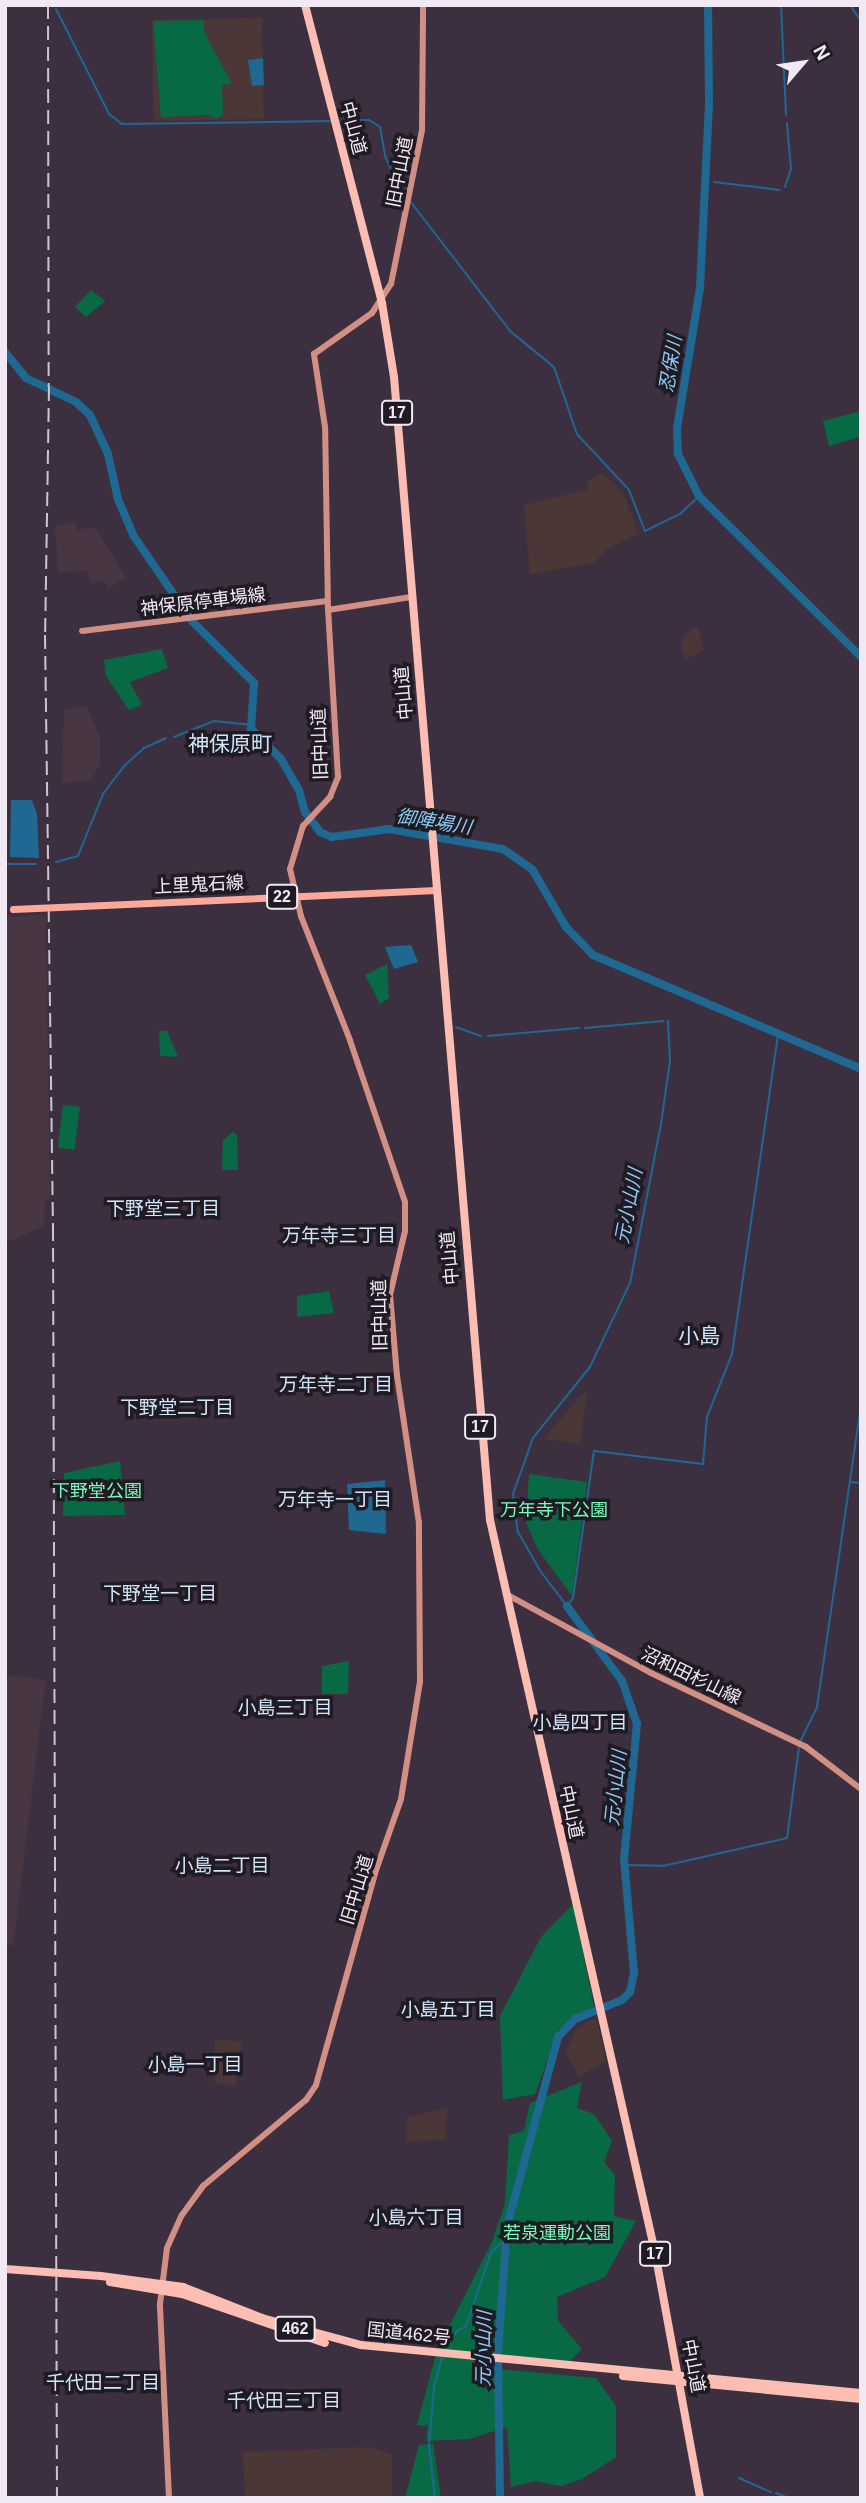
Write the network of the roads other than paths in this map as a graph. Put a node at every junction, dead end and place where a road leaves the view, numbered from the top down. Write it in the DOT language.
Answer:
graph roads {
  1 [pos="304,5"];
  2 [pos="423,5"];
  3 [pos="382,303"];
  4 [pos="411,597"];
  5 [pos="327,601"];
  6 [pos="328,610"];
  7 [pos="82,631"];
  8 [pos="436,890"];
  9 [pos="295,897"];
  10 [pos="9,909"];
  11 [pos="506,1594"];
  12 [pos="861,1788"];
  13 [pos="5,2271"];
  14 [pos="160,2286"];
  15 [pos="680,2379"];
  16 [pos="861,2393"];
  17 [pos="861,2399"];
  18 [pos="169,2498"];
  19 [pos="700,2498"];
  1 -- 3 [label="highway, 中山道 / 17"];
  2 -- 3 [label="main road, 旧中山道"];
  3 -- 4 [label="highway, 中山道 / 17"];
  3 -- 5 [label="main road, 旧中山道"];
  4 -- 6 [label="main road"];
  4 -- 8 [label="highway, 中山道 / 17"];
  5 -- 6 [label="main road, 旧中山道"];
  5 -- 7 [label="main road, 神保原停車場線"];
  6 -- 9 [label="main road, 旧中山道"];
  8 -- 9 [label="main road, 上里鬼石線 / 22"];
  8 -- 11 [label="highway, 中山道 / 17"];
  9 -- 10 [label="main road, 上里鬼石線 / 22, bridge"];
  9 -- 14 [label="main road, 旧中山道"];
  11 -- 12 [label="main road, 沼和田杉山線"];
  11 -- 15 [label="highway, 中山道 / 17"];
  13 -- 14 [label="highway, 国道462号 / 462, bridge"];
  14 -- 15 [label="highway, 国道462号 / 462"];
  14 -- 18 [label="main road, 旧中山道"];
  15 -- 16 [label="highway, 国道462号 / 462"];
  15 -- 17 [label="highway, 国道462号 / 462"];
  15 -- 19 [label="highway, 中山道 / 17"];
}
